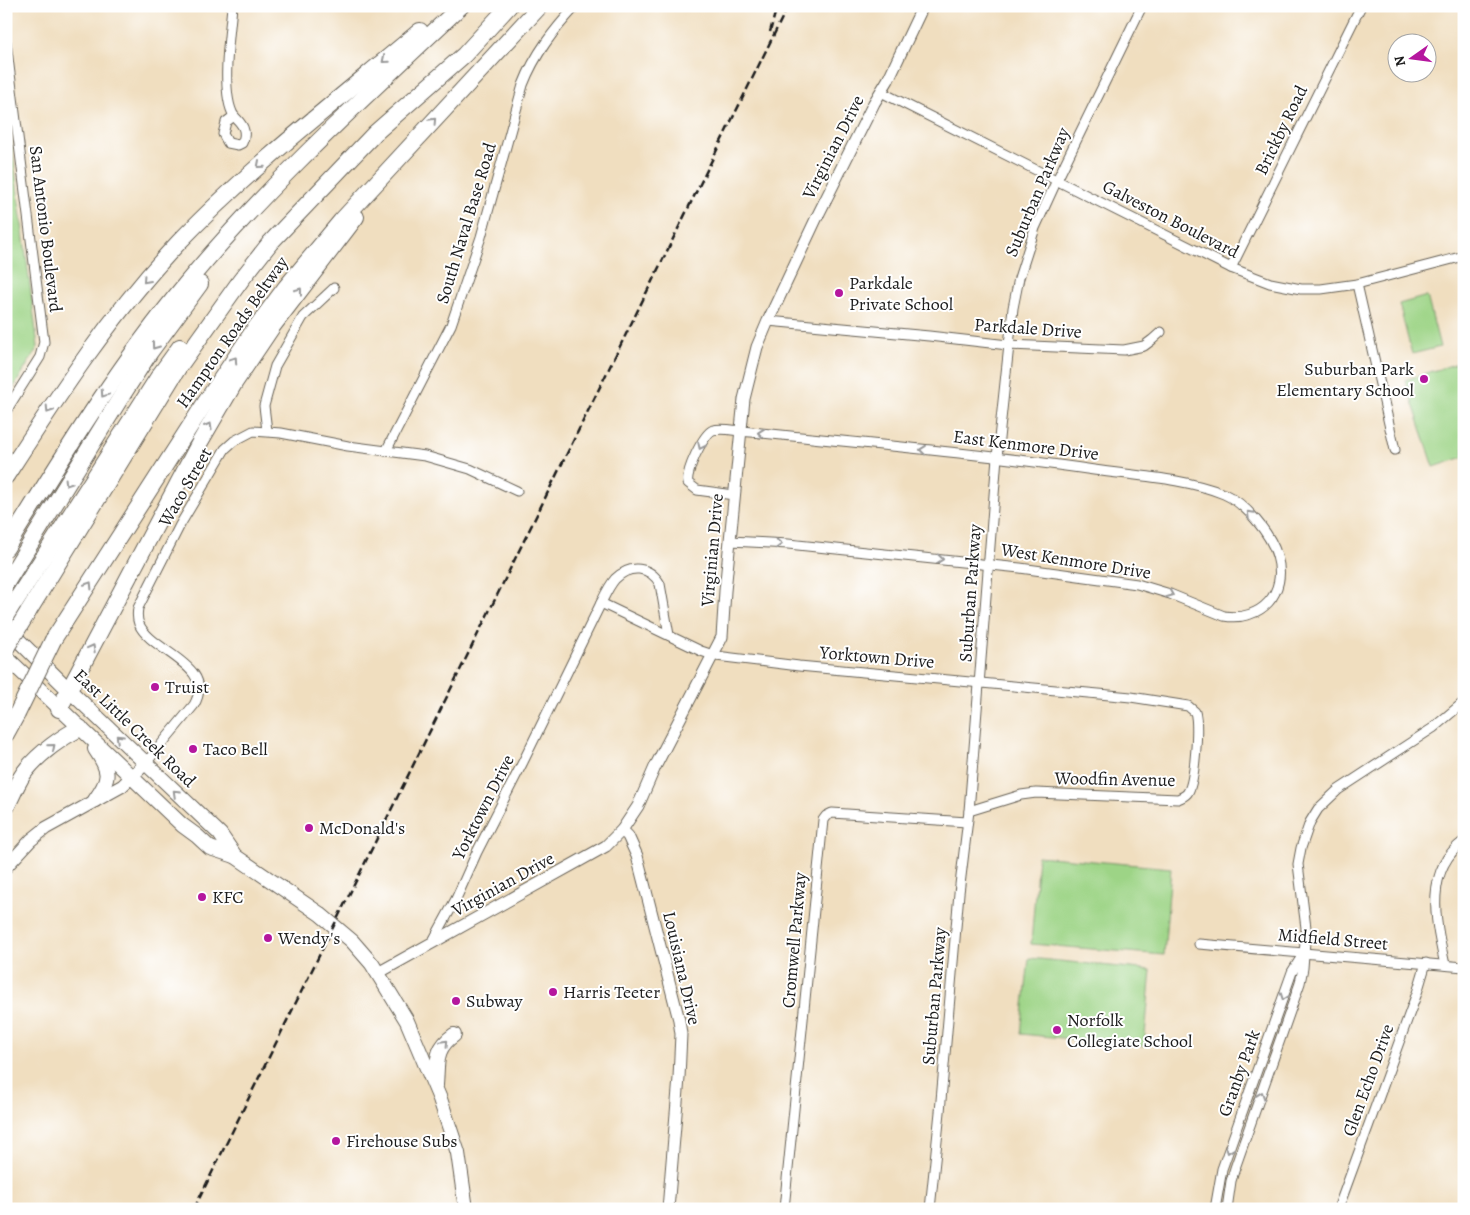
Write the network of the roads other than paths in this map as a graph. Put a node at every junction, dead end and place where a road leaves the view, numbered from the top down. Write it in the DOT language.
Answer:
graph roads {
  1 [pos="232,6"];
  2 [pos="449,6"];
  3 [pos="461,6"];
  4 [pos="508,6"];
  5 [pos="540,6"];
  6 [pos="576,6"];
  7 [pos="924,6"];
  8 [pos="1142,6"];
  9 [pos="1361,6"];
  10 [pos="486,29"];
  11 [pos="6,42"];
  12 [pos="881,92"];
  13 [pos="234,116"];
  14 [pos="341,119"];
  15 [pos="400,157"];
  16 [pos="1057,180"];
  17 [pos="1464,256"];
  18 [pos="1231,268"];
  19 [pos="1357,284"];
  20 [pos="334,288"];
  21 [pos="768,321"];
  22 [pos="1161,332"];
  23 [pos="1008,345"];
  24 [pos="6,411"];
  25 [pos="267,431"];
  26 [pos="741,431"];
  27 [pos="1394,450"];
  28 [pos="386,451"];
  29 [pos="997,458"];
  30 [pos="6,476"];
  31 [pos="517,491"];
  32 [pos="734,496"];
  33 [pos="730,541"];
  34 [pos="6,548"];
  35 [pos="1277,554"];
  36 [pos="988,564"];
  37 [pos="6,583"];
  38 [pos="601,603"];
  39 [pos="6,616"];
  40 [pos="6,628"];
  41 [pos="669,635"];
  42 [pos="6,648"];
  43 [pos="712,655"];
  44 [pos="6,657"];
  45 [pos="979,683"];
  46 [pos="69,690"];
  47 [pos="1464,702"];
  48 [pos="1175,704"];
  49 [pos="59,709"];
  50 [pos="12,714"];
  51 [pos="80,728"];
  52 [pos="6,734"];
  53 [pos="146,764"];
  54 [pos="132,778"];
  55 [pos="95,800"];
  56 [pos="6,807"];
  57 [pos="969,811"];
  58 [pos="967,822"];
  59 [pos="622,830"];
  60 [pos="1464,841"];
  61 [pos="235,856"];
  62 [pos="6,867"];
  63 [pos="432,944"];
  64 [pos="1199,944"];
  65 [pos="1304,952"];
  66 [pos="1426,963"];
  67 [pos="1445,965"];
  68 [pos="1464,967"];
  69 [pos="378,973"];
  70 [pos="454,1035"];
  71 [pos="436,1088"];
  72 [pos="466,1209"];
  73 [pos="668,1209"];
  74 [pos="784,1209"];
  75 [pos="930,1209"];
  76 [pos="1215,1209"];
  77 [pos="1227,1209"];
  78 [pos="1338,1209"];
  1 -- 13 [label="street"];
  2 -- 30 [label="highway, one-way"];
  3 -- 14 [label="highway"];
  4 -- 10 [label="highway"];
  15 -- 5 [label="highway, Hampton Roads Beltway, one-way"];
  6 -- 28 [label="street, South Naval Base Road"];
  7 -- 12 [label="street, Virginian Drive"];
  8 -- 16 [label="street, Suburban Parkway"];
  9 -- 18 [label="street, Brickby Road"];
  10 -- 39 [label="highway"];
  10 -- 42 [label="highway, bridge"];
  11 -- 24 [label="street, San Antonio Boulevard"];
  12 -- 16 [label="street, Galveston Boulevard"];
  12 -- 21 [label="street, Virginian Drive"];
  14 -- 34 [label="highway, one-way"];
  14 -- 37 [label="highway, one-way"];
  46 -- 15 [label="highway, one-way"];
  50 -- 15 [label="highway, Hampton Roads Beltway, one-way, bridge"];
  16 -- 18 [label="street, Galveston Boulevard"];
  16 -- 23 [label="street, Suburban Parkway"];
  17 -- 19 [label="street, Galveston Boulevard"];
  18 -- 19 [label="street, Galveston Boulevard"];
  19 -- 27 [label="street"];
  20 -- 25 [label="street"];
  21 -- 23 [label="street, Parkdale Drive"];
  21 -- 26 [label="street, Virginian Drive"];
  22 -- 23 [label="street, Parkdale Drive"];
  23 -- 29 [label="street, Suburban Parkway"];
  25 -- 28 [label="street, Waco Street"];
  25 -- 53 [label="street, Waco Street"];
  29 -- 26 [label="street, East Kenmore Drive, one-way"];
  26 -- 32 [label="street, Virginian Drive"];
  26 -- 32 [label="street, East Kenmore Drive, one-way"];
  28 -- 31 [label="street, Waco Street"];
  35 -- 29 [label="street, East Kenmore Drive, one-way"];
  29 -- 36 [label="street, Suburban Parkway"];
  32 -- 33 [label="street, Virginian Drive"];
  33 -- 36 [label="street, West Kenmore Drive, one-way"];
  33 -- 43 [label="street, Virginian Drive"];
  36 -- 35 [label="street, West Kenmore Drive, one-way"];
  36 -- 45 [label="street, Suburban Parkway"];
  38 -- 41 [label="street, Yorktown Drive"];
  38 -- 41 [label="street, Yorktown Drive"];
  38 -- 63 [label="street, Yorktown Drive"];
  40 -- 46 [label="main road, East Little Creek Road"];
  41 -- 43 [label="street, Yorktown Drive"];
  43 -- 45 [label="street, Yorktown Drive"];
  43 -- 59 [label="street, Virginian Drive"];
  44 -- 49 [label="main road, East Little Creek Road"];
  45 -- 48 [label="street, Yorktown Drive"];
  45 -- 57 [label="street, Suburban Parkway"];
  46 -- 49 [label="highway"];
  53 -- 46 [label="main road, East Little Creek Road, one-way"];
  47 -- 65 [label="street, Granby Park"];
  48 -- 57 [label="street, Woodfin Avenue"];
  49 -- 51 [label="main road, East Little Creek Road"];
  50 -- 52 [label="highway, Hampton Roads Beltway"];
  51 -- 54 [label="main road, East Little Creek Road"];
  51 -- 55 [label="main road"];
  56 -- 51 [label="highway, one-way"];
  53 -- 54 [label="main road"];
  61 -- 53 [label="main road, East Little Creek Road, one-way"];
  54 -- 55 [label="main road"];
  54 -- 61 [label="main road, East Little Creek Road"];
  55 -- 62 [label="main road"];
  57 -- 58 [label="street, Suburban Parkway"];
  58 -- 74 [label="street, Cromwell Parkway"];
  58 -- 75 [label="street, Suburban Parkway"];
  59 -- 63 [label="street, Virginian Drive"];
  59 -- 73 [label="street, Louisiana Drive"];
  60 -- 67 [label="street"];
  61 -- 69 [label="main road, East Little Creek Road"];
  63 -- 69 [label="street, Virginian Drive"];
  64 -- 65 [label="street, Midfield Street"];
  65 -- 66 [label="street, Midfield Street"];
  65 -- 76 [label="street, Granby Park, one-way"];
  77 -- 65 [label="street, Granby Park, one-way"];
  66 -- 67 [label="street, Midfield Street"];
  66 -- 78 [label="street, Glen Echo Drive"];
  67 -- 68 [label="street, Midfield Street"];
  69 -- 71 [label="main road, East Little Creek Road"];
  71 -- 70 [label="main road, one-way"];
  71 -- 72 [label="main road, East Little Creek Road"];
}
